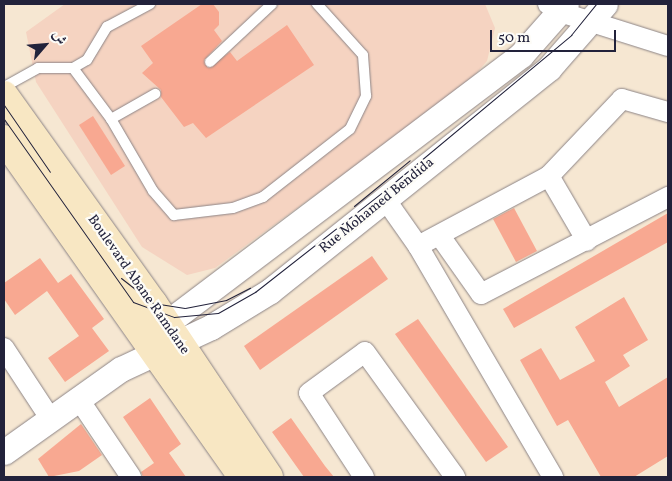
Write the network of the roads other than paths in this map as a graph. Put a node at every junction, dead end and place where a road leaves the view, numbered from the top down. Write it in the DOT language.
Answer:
graph roads {
  1 [pos="150,4"];
  2 [pos="272,4"];
  3 [pos="317,4"];
  4 [pos="558,6"];
  5 [pos="600,12"];
  6 [pos="668,46"];
  7 [pos="210,62"];
  8 [pos="73,68"];
  9 [pos="4,87"];
  10 [pos="155,94"];
  11 [pos="4,95"];
  12 [pos="668,112"];
  13 [pos="111,119"];
  14 [pos="4,139"];
  15 [pos="549,176"];
  16 [pos="668,197"];
  17 [pos="384,199"];
  18 [pos="440,236"];
  19 [pos="587,241"];
  20 [pos="418,246"];
  21 [pos="172,332"];
  22 [pos="4,348"];
  23 [pos="148,348"];
  24 [pos="78,398"];
  25 [pos="50,418"];
  26 [pos="4,452"];
  27 [pos="122,474"];
  28 [pos="544,474"];
  29 [pos="242,477"];
  30 [pos="269,477"];
  31 [pos="364,477"];
  32 [pos="456,477"];
  1 -- 8 [label="lane"];
  2 -- 7 [label="lane"];
  3 -- 13 [label="lane"];
  4 -- 5 [label="street"];
  4 -- 21 [label="street"];
  5 -- 6 [label="street"];
  5 -- 17 [label="street, Rue Mohamed Bendida"];
  8 -- 9 [label="lane"];
  8 -- 13 [label="lane"];
  10 -- 13 [label="lane"];
  11 -- 21 [label="main road, Boulevard Abane Ramdane"];
  12 -- 15 [label="street"];
  14 -- 23 [label="main road, Boulevard Abane Ramdane"];
  15 -- 18 [label="street"];
  15 -- 19 [label="street"];
  16 -- 19 [label="street"];
  17 -- 20 [label="street"];
  17 -- 21 [label="street, Rue Mohamed Bendida"];
  18 -- 19 [label="street"];
  18 -- 20 [label="street"];
  20 -- 28 [label="street"];
  21 -- 23 [label="street, Rue Mohamed Bendida"];
  21 -- 30 [label="main road, Boulevard Abane Ramdane"];
  22 -- 25 [label="street"];
  23 -- 24 [label="street"];
  23 -- 29 [label="main road, Boulevard Abane Ramdane"];
  24 -- 25 [label="street"];
  24 -- 27 [label="street"];
  25 -- 26 [label="street"];
  31 -- 32 [label="street"];
}
